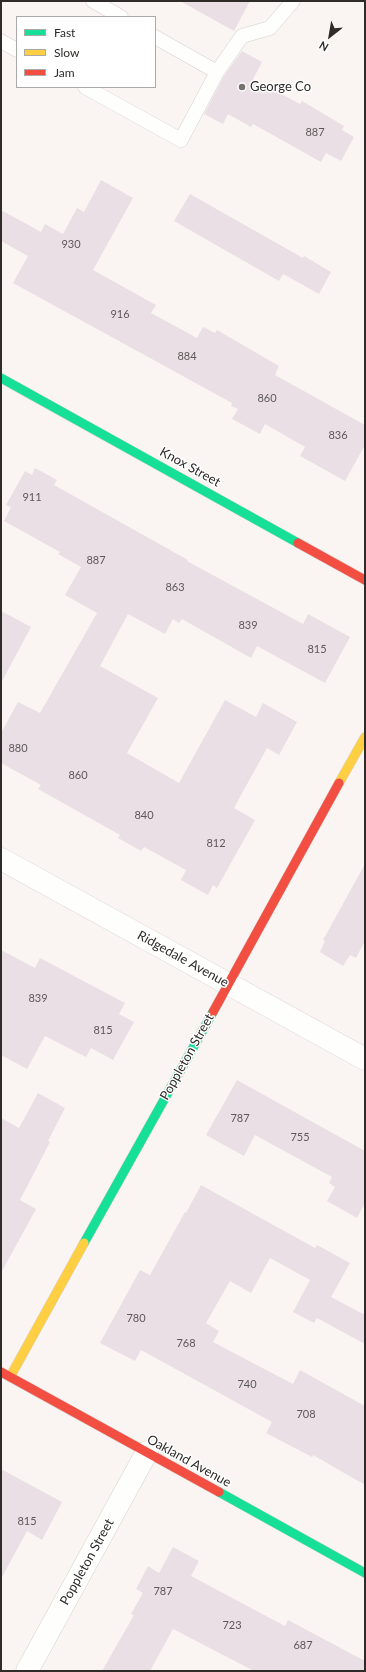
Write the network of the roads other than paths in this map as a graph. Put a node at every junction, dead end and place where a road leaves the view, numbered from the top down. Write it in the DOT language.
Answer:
graph roads {
  1 [pos="93,1"];
  2 [pos="293,1"];
  3 [pos="119,16"];
  4 [pos="156,37"];
  5 [pos="1,41"];
  6 [pos="16,49"];
  7 [pos="217,72"];
  8 [pos="87,88"];
  9 [pos="1,378"];
  10 [pos="365,580"];
  11 [pos="365,737"];
  12 [pos="1,859"];
  13 [pos="228,984"];
  14 [pos="365,1059"];
  15 [pos="1,1372"];
  16 [pos="10,1377"];
  17 [pos="147,1452"];
  18 [pos="365,1572"];
  19 [pos="27,1671"];
  1 -- 3 [label="lane"];
  2 -- 7 [label="lane"];
  4 -- 7 [label="lane"];
  5 -- 6 [label="lane"];
  7 -- 8 [label="lane"];
  9 -- 10 [label="street, Knox Street"];
  11 -- 13 [label="street, Poppleton Street"];
  12 -- 13 [label="street, Ridgedale Avenue"];
  13 -- 14 [label="street, Ridgedale Avenue"];
  13 -- 16 [label="street, Poppleton Street"];
  15 -- 16 [label="street, Oakland Avenue"];
  16 -- 17 [label="street, Oakland Avenue"];
  17 -- 18 [label="street, Oakland Avenue"];
  17 -- 19 [label="street, Poppleton Street"];
}
